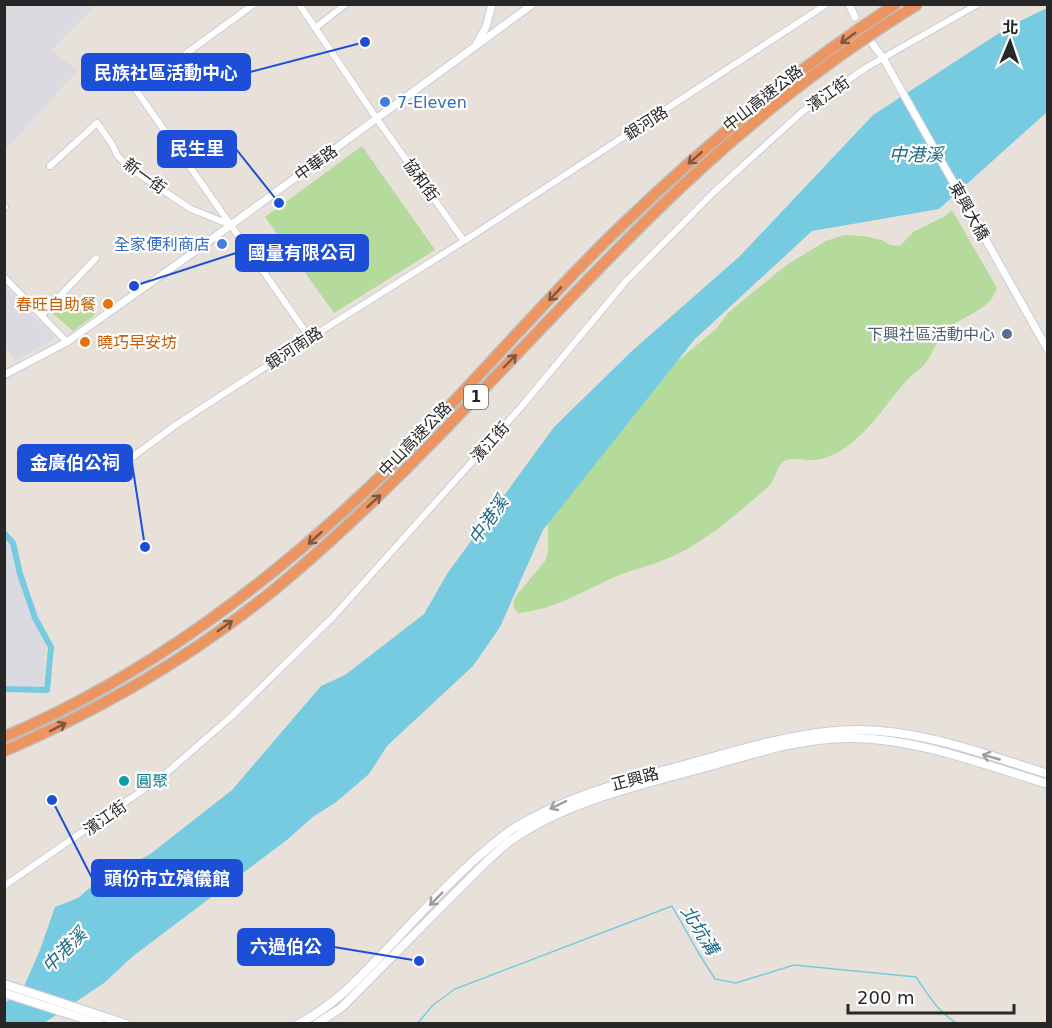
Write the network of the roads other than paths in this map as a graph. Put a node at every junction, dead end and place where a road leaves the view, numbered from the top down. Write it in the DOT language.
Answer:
graph roads {
  1 [pos="254,4"];
  2 [pos="299,4"];
  3 [pos="346,4"];
  4 [pos="492,4"];
  5 [pos="533,4"];
  6 [pos="827,4"];
  7 [pos="849,4"];
  8 [pos="896,4"];
  9 [pos="918,4"];
  10 [pos="978,4"];
  11 [pos="855,17"];
  12 [pos="315,28"];
  13 [pos="872,43"];
  14 [pos="475,47"];
  15 [pos="883,58"];
  16 [pos="377,119"];
  17 [pos="50,166"];
  18 [pos="232,225"];
  19 [pos="464,241"];
  20 [pos="96,258"];
  21 [pos="4,278"];
  22 [pos="42,315"];
  23 [pos="309,338"];
  24 [pos="67,342"];
  25 [pos="1047,350"];
  26 [pos="4,375"];
  27 [pos="127,461"];
  28 [pos="4,737"];
  29 [pos="4,751"];
  30 [pos="1047,774"];
  31 [pos="1047,784"];
  32 [pos="4,886"];
  33 [pos="4,984"];
  34 [pos="4,993"];
  35 [pos="100,1023"];
  36 [pos="126,1023"];
  37 [pos="298,1023"];
  38 [pos="316,1023"];
  1 -- 18 [label="street"];
  2 -- 12 [label="street, 協和街"];
  3 -- 12 [label="street"];
  4 -- 14 [label="street"];
  5 -- 14 [label="street, 中華路"];
  6 -- 19 [label="street, 銀河路"];
  7 -- 11 [label="street"];
  8 -- 28 [label="highway, 中山高速公路 / 1, one-way, bridge"];
  29 -- 9 [label="highway, 中山高速公路 / 1, one-way, bridge"];
  10 -- 15 [label="street, 濱江街"];
  12 -- 16 [label="street, 協和街"];
  13 -- 15 [label="street, 東興大橋"];
  14 -- 16 [label="street, 中華路"];
  15 -- 25 [label="street, 東興大橋"];
  15 -- 32 [label="street, 濱江街"];
  16 -- 18 [label="street, 中華路"];
  16 -- 19 [label="street, 協和街"];
  17 -- 18 [label="street, 新一街"];
  18 -- 23 [label="street"];
  18 -- 24 [label="street, 中華路"];
  19 -- 23 [label="street, 銀河南路"];
  20 -- 22 [label="street"];
  21 -- 22 [label="street"];
  22 -- 24 [label="street"];
  23 -- 27 [label="street, 銀河南路"];
  24 -- 26 [label="street, 中華路"];
  30 -- 37 [label="main road, 正興路, one-way"];
  31 -- 38 [label="main road, 正興路"];
  33 -- 36 [label="main road"];
  34 -- 35 [label="main road"];
}
